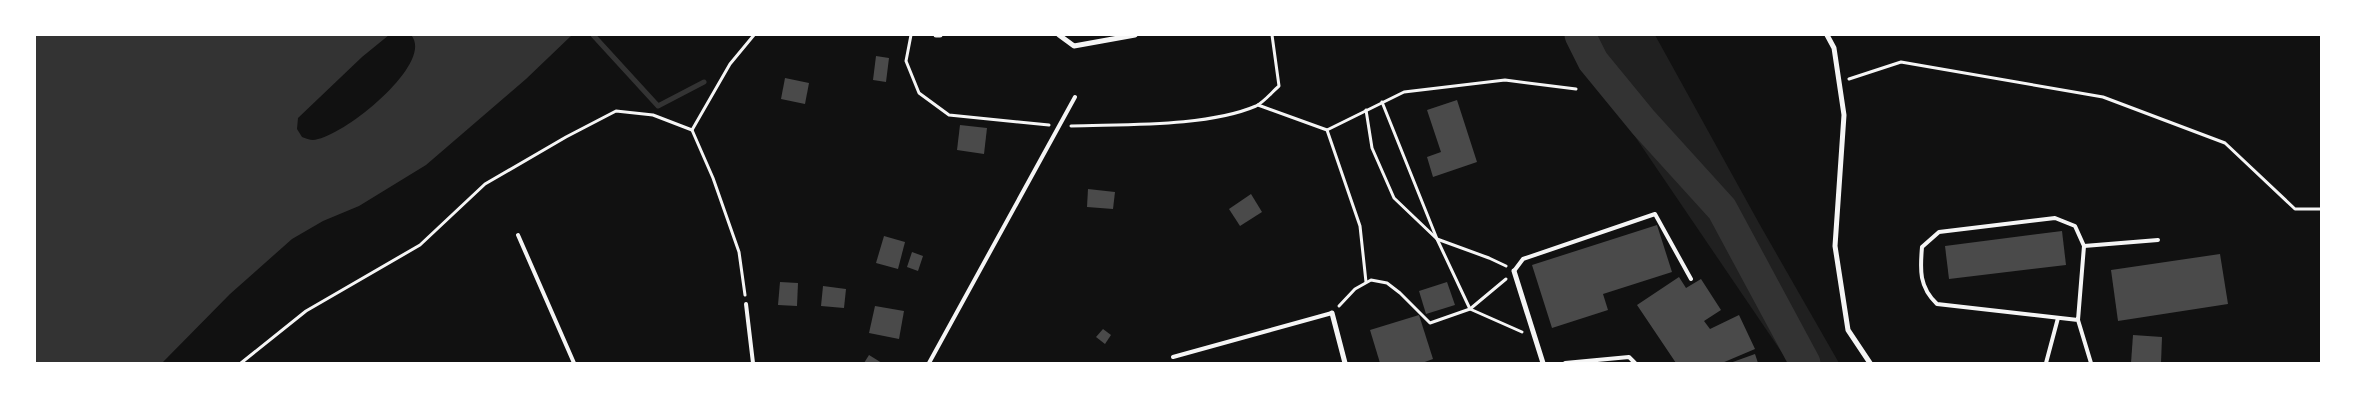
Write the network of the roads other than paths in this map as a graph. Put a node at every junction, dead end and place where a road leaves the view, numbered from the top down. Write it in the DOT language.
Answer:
graph roads {
  1 [pos="936,35"];
  2 [pos="940,35"];
  3 [pos="1059,35"];
  4 [pos="1135,35"];
  5 [pos="1827,35"];
  6 [pos="1075,97"];
  7 [pos="518,235"];
  8 [pos="2158,240"];
  9 [pos="2084,246"];
  10 [pos="1514,270"];
  11 [pos="1691,278"];
  12 [pos="746,304"];
  13 [pos="1332,313"];
  14 [pos="2058,318"];
  15 [pos="2078,320"];
  16 [pos="1173,357"];
  17 [pos="574,363"];
  18 [pos="753,363"];
  19 [pos="929,363"];
  20 [pos="1345,363"];
  21 [pos="1543,363"];
  22 [pos="1565,363"];
  23 [pos="1635,363"];
  24 [pos="1870,363"];
  25 [pos="2046,363"];
  26 [pos="2091,363"];
  1 -- 2 [label="street"];
  3 -- 4 [label="street"];
  5 -- 24 [label="street"];
  6 -- 19 [label="lane"];
  7 -- 17 [label="lane"];
  8 -- 9 [label="lane"];
  9 -- 14 [label="lane"];
  9 -- 15 [label="lane"];
  10 -- 11 [label="lane"];
  10 -- 21 [label="street"];
  12 -- 18 [label="lane"];
  13 -- 16 [label="lane"];
  13 -- 20 [label="street"];
  14 -- 15 [label="lane"];
  14 -- 25 [label="lane"];
  15 -- 26 [label="lane"];
  22 -- 23 [label="lane"];
}
